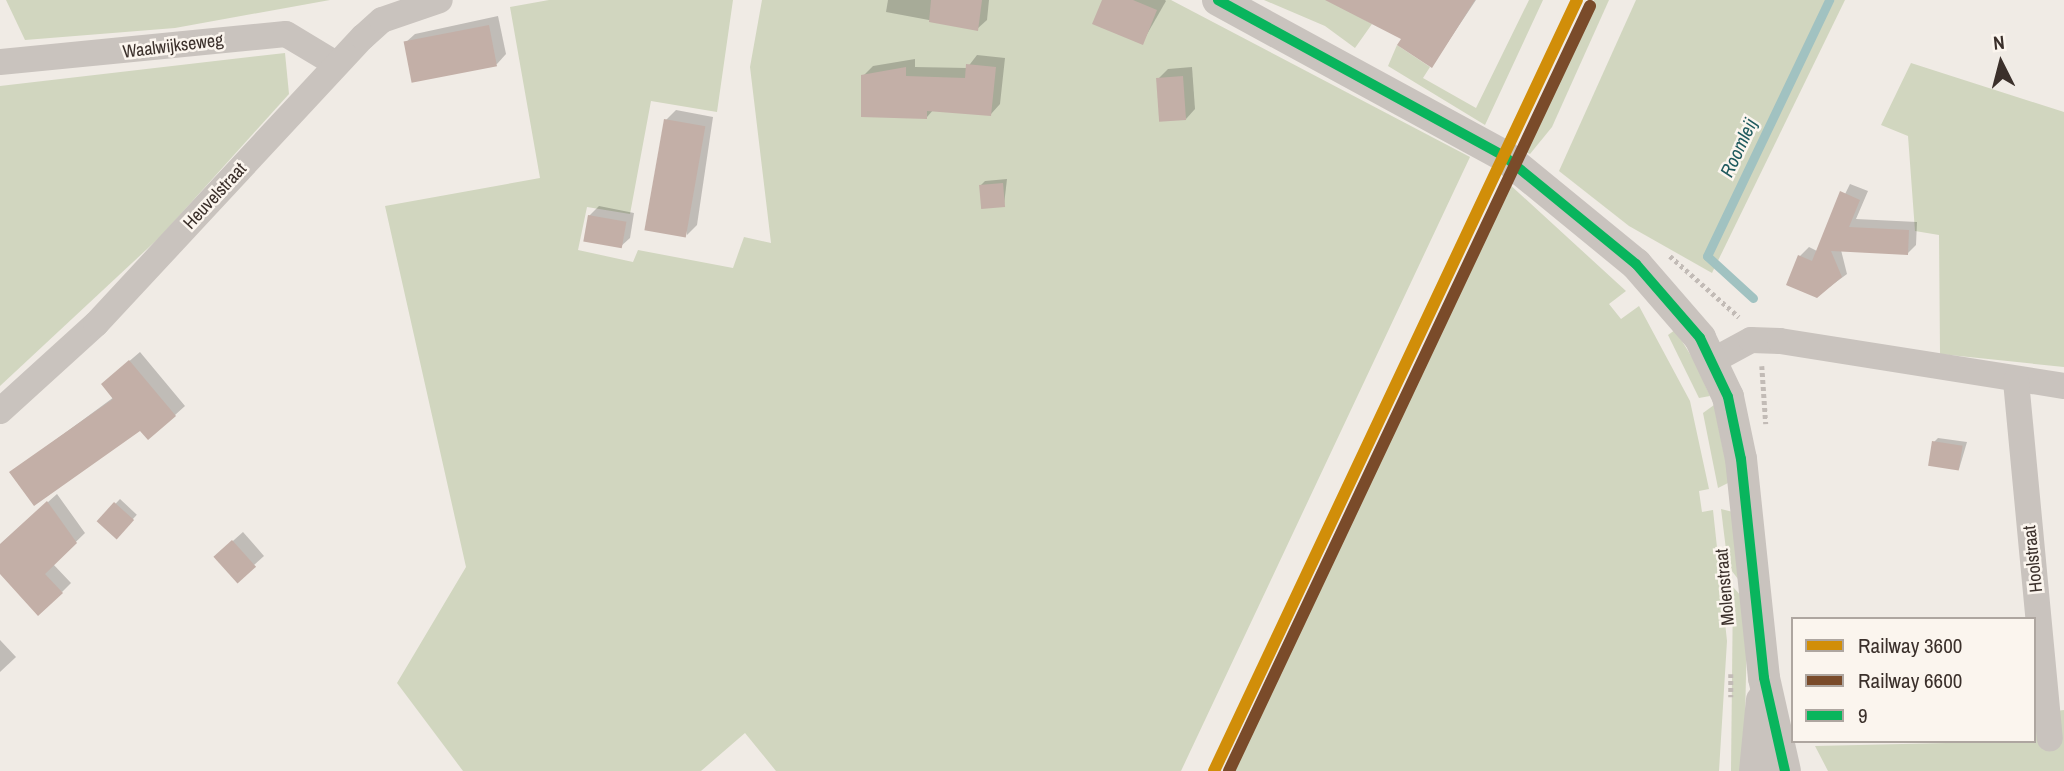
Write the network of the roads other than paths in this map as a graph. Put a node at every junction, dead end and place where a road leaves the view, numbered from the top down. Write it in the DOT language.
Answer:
graph roads {
  1 [pos="440,0"];
  2 [pos="1219,0"];
  3 [pos="0,62"];
  4 [pos="336,64"];
  5 [pos="1714,360"];
  6 [pos="2015,381"];
  7 [pos="2064,386"];
  8 [pos="0,411"];
  9 [pos="1764,678"];
  10 [pos="2050,738"];
  11 [pos="1755,771"];
  12 [pos="1786,771"];
  1 -- 4 [label="street, Heuvelstraat"];
  2 -- 5 [label="street, Molenstraat"];
  3 -- 4 [label="street, Waalwijkseweg"];
  4 -- 8 [label="street, Heuvelstraat"];
  5 -- 6 [label="street"];
  5 -- 9 [label="street, Molenstraat"];
  6 -- 7 [label="street"];
  6 -- 10 [label="street, Hoolstraat"];
  9 -- 11 [label="street, Molenstraat"];
  9 -- 12 [label="street, Molenstraat"];
}
